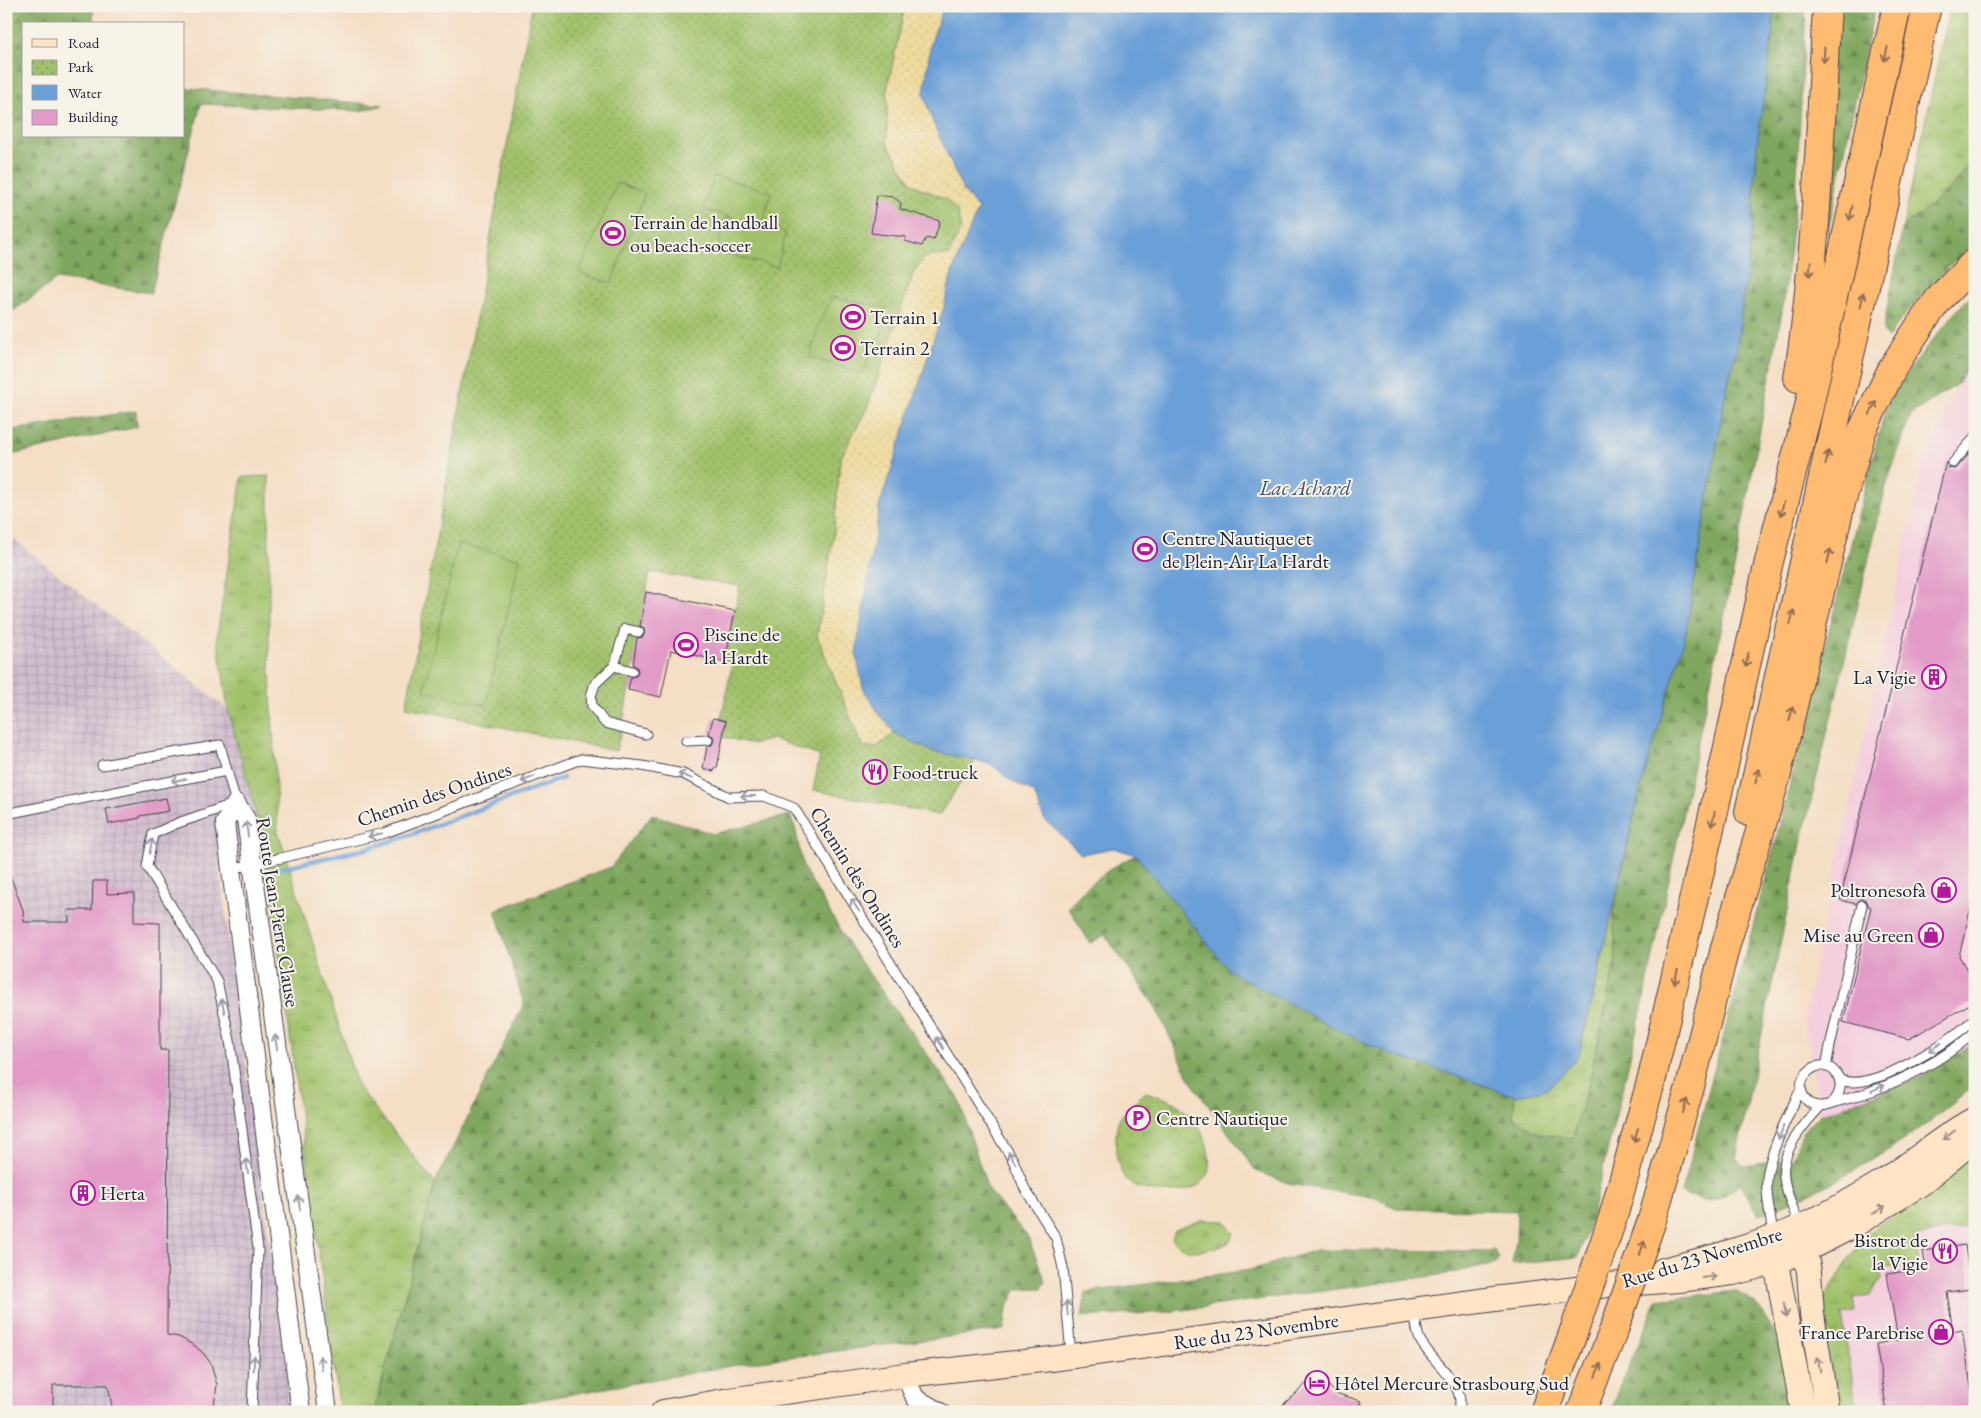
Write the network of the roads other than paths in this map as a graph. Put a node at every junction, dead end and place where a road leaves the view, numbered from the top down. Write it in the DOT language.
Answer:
graph roads {
  1 [pos="1827,6"];
  2 [pos="1897,6"];
  3 [pos="1927,6"];
  4 [pos="1975,262"];
  5 [pos="1975,281"];
  6 [pos="1923,321"];
  7 [pos="1808,411"];
  8 [pos="1975,437"];
  9 [pos="1953,462"];
  10 [pos="639,632"];
  11 [pos="614,666"];
  12 [pos="632,671"];
  13 [pos="646,734"];
  14 [pos="708,740"];
  15 [pos="686,741"];
  16 [pos="102,766"];
  17 [pos="227,772"];
  18 [pos="236,803"];
  19 [pos="6,814"];
  20 [pos="252,865"];
  21 [pos="232,868"];
  22 [pos="1862,905"];
  23 [pos="1726,944"];
  24 [pos="1975,1019"];
  25 [pos="1975,1032"];
  26 [pos="1826,1067"];
  27 [pos="1840,1080"];
  28 [pos="1801,1089"];
  29 [pos="1832,1103"];
  30 [pos="1821,1106"];
  31 [pos="1975,1119"];
  32 [pos="1975,1133"];
  33 [pos="1800,1227"];
  34 [pos="1772,1237"];
  35 [pos="1805,1250"];
  36 [pos="1776,1262"];
  37 [pos="1608,1284"];
  38 [pos="1414,1310"];
  39 [pos="292,1333"];
  40 [pos="1071,1356"];
  41 [pos="905,1375"];
  42 [pos="696,1409"];
  43 [pos="252,1412"];
  44 [pos="301,1412"];
  45 [pos="308,1412"];
  46 [pos="328,1412"];
  47 [pos="662,1412"];
  48 [pos="940,1412"];
  49 [pos="1458,1412"];
  50 [pos="1544,1412"];
  51 [pos="1582,1412"];
  52 [pos="1803,1412"];
  53 [pos="1827,1412"];
  1 -- 7 [label="highway, one-way"];
  2 -- 7 [label="highway, one-way"];
  23 -- 3 [label="highway, one-way"];
  4 -- 6 [label="highway"];
  5 -- 6 [label="highway"];
  23 -- 6 [label="highway, one-way"];
  7 -- 50 [label="highway, one-way, bridge"];
  8 -- 9 [label="lane"];
  10 -- 11 [label="lane"];
  11 -- 12 [label="lane"];
  11 -- 13 [label="lane"];
  14 -- 15 [label="lane"];
  16 -- 17 [label="lane"];
  17 -- 18 [label="lane"];
  17 -- 19 [label="lane, one-way"];
  20 -- 18 [label="street, Route Jean-Pierre Clause, one-way"];
  18 -- 21 [label="street, Route Jean-Pierre Clause"];
  43 -- 18 [label="lane, one-way"];
  20 -- 21 [label="lane, Chemin des Ondines"];
  40 -- 20 [label="lane, Chemin des Ondines, one-way"];
  46 -- 20 [label="street, Route Jean-Pierre Clause, one-way"];
  21 -- 39 [label="street, Route Jean-Pierre Clause"];
  22 -- 26 [label="lane"];
  51 -- 23 [label="highway, one-way, bridge"];
  24 -- 27 [label="lane, one-way"];
  29 -- 25 [label="lane, one-way"];
  26 -- 27 [label="lane"];
  26 -- 28 [label="lane"];
  27 -- 29 [label="lane"];
  28 -- 30 [label="lane"];
  28 -- 34 [label="lane, one-way"];
  29 -- 30 [label="lane"];
  30 -- 33 [label="lane"];
  31 -- 33 [label="main road, Rue du 23 Novembre, one-way"];
  35 -- 32 [label="main road, Rue du 23 Novembre, one-way"];
  33 -- 34 [label="main road, Rue du 23 Novembre"];
  33 -- 35 [label="main road"];
  34 -- 36 [label="main road"];
  34 -- 37 [label="main road, Rue du 23 Novembre"];
  35 -- 36 [label="main road, Rue du 23 Novembre"];
  53 -- 35 [label="main road, one-way"];
  37 -- 36 [label="main road, Rue du 23 Novembre, one-way"];
  36 -- 52 [label="main road, one-way"];
  37 -- 38 [label="main road, Rue du 23 Novembre"];
  38 -- 40 [label="main road, Rue du 23 Novembre"];
  38 -- 49 [label="lane"];
  39 -- 44 [label="street, Route Jean-Pierre Clause"];
  39 -- 45 [label="street, Route Jean-Pierre Clause"];
  40 -- 41 [label="main road, Rue du 23 Novembre"];
  41 -- 42 [label="main road, Rue du 23 Novembre"];
  41 -- 48 [label="street"];
  42 -- 47 [label="main road, Rue du 23 Novembre"];
}
